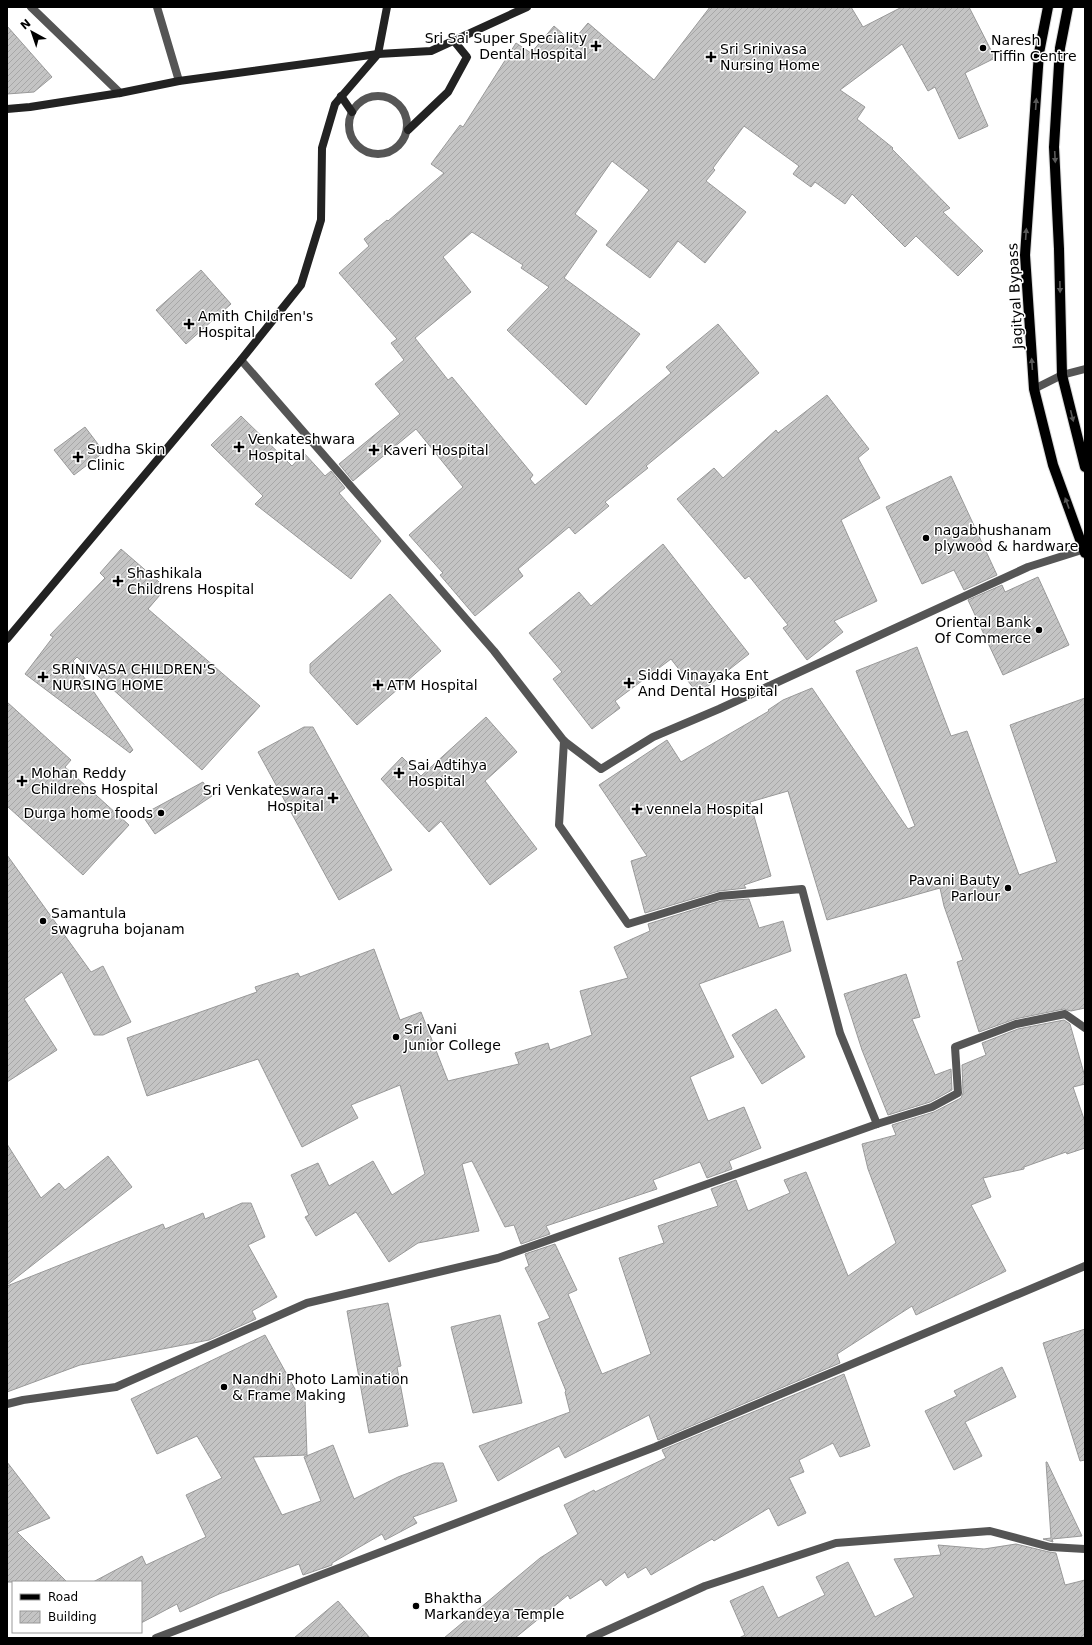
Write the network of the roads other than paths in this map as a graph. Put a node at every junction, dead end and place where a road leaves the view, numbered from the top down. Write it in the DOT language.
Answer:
graph roads {
  1 [pos="31,7"];
  2 [pos="158,7"];
  3 [pos="387,7"];
  4 [pos="527,7"];
  5 [pos="1048,7"];
  6 [pos="1068,7"];
  7 [pos="454,41"];
  8 [pos="378,54"];
  9 [pos="179,81"];
  10 [pos="120,93"];
  11 [pos="341,96"];
  12 [pos="7,109"];
  13 [pos="352,112"];
  14 [pos="408,130"];
  15 [pos="241,360"];
  16 [pos="1085,369"];
  17 [pos="1062,375"];
  18 [pos="1034,389"];
  19 [pos="1085,467"];
  20 [pos="1085,551"];
  21 [pos="7,639"];
  22 [pos="564,741"];
  23 [pos="1085,1028"];
  24 [pos="877,1124"];
  25 [pos="1085,1266"];
  26 [pos="7,1404"];
  27 [pos="1085,1550"];
  28 [pos="156,1638"];
  29 [pos="590,1638"];
  1 -- 10 [label="street"];
  2 -- 9 [label="street"];
  3 -- 8 [label="street"];
  4 -- 7 [label="street"];
  18 -- 5 [label="main road, Jagityal Bypass, one-way"];
  6 -- 17 [label="main road, one-way"];
  7 -- 8 [label="street"];
  7 -- 14 [label="street"];
  8 -- 9 [label="street"];
  8 -- 11 [label="street"];
  9 -- 10 [label="street"];
  10 -- 12 [label="street"];
  11 -- 13 [label="street"];
  11 -- 15 [label="street"];
  13 -- 14 [label="street"];
  13 -- 14 [label="street"];
  15 -- 21 [label="street"];
  15 -- 22 [label="street"];
  16 -- 17 [label="street"];
  17 -- 18 [label="street"];
  17 -- 19 [label="main road, one-way"];
  20 -- 18 [label="main road, Jagityal Bypass, one-way"];
  20 -- 22 [label="street"];
  22 -- 24 [label="street"];
  23 -- 24 [label="street"];
  24 -- 26 [label="street"];
  25 -- 28 [label="street"];
  27 -- 29 [label="street"];
}
